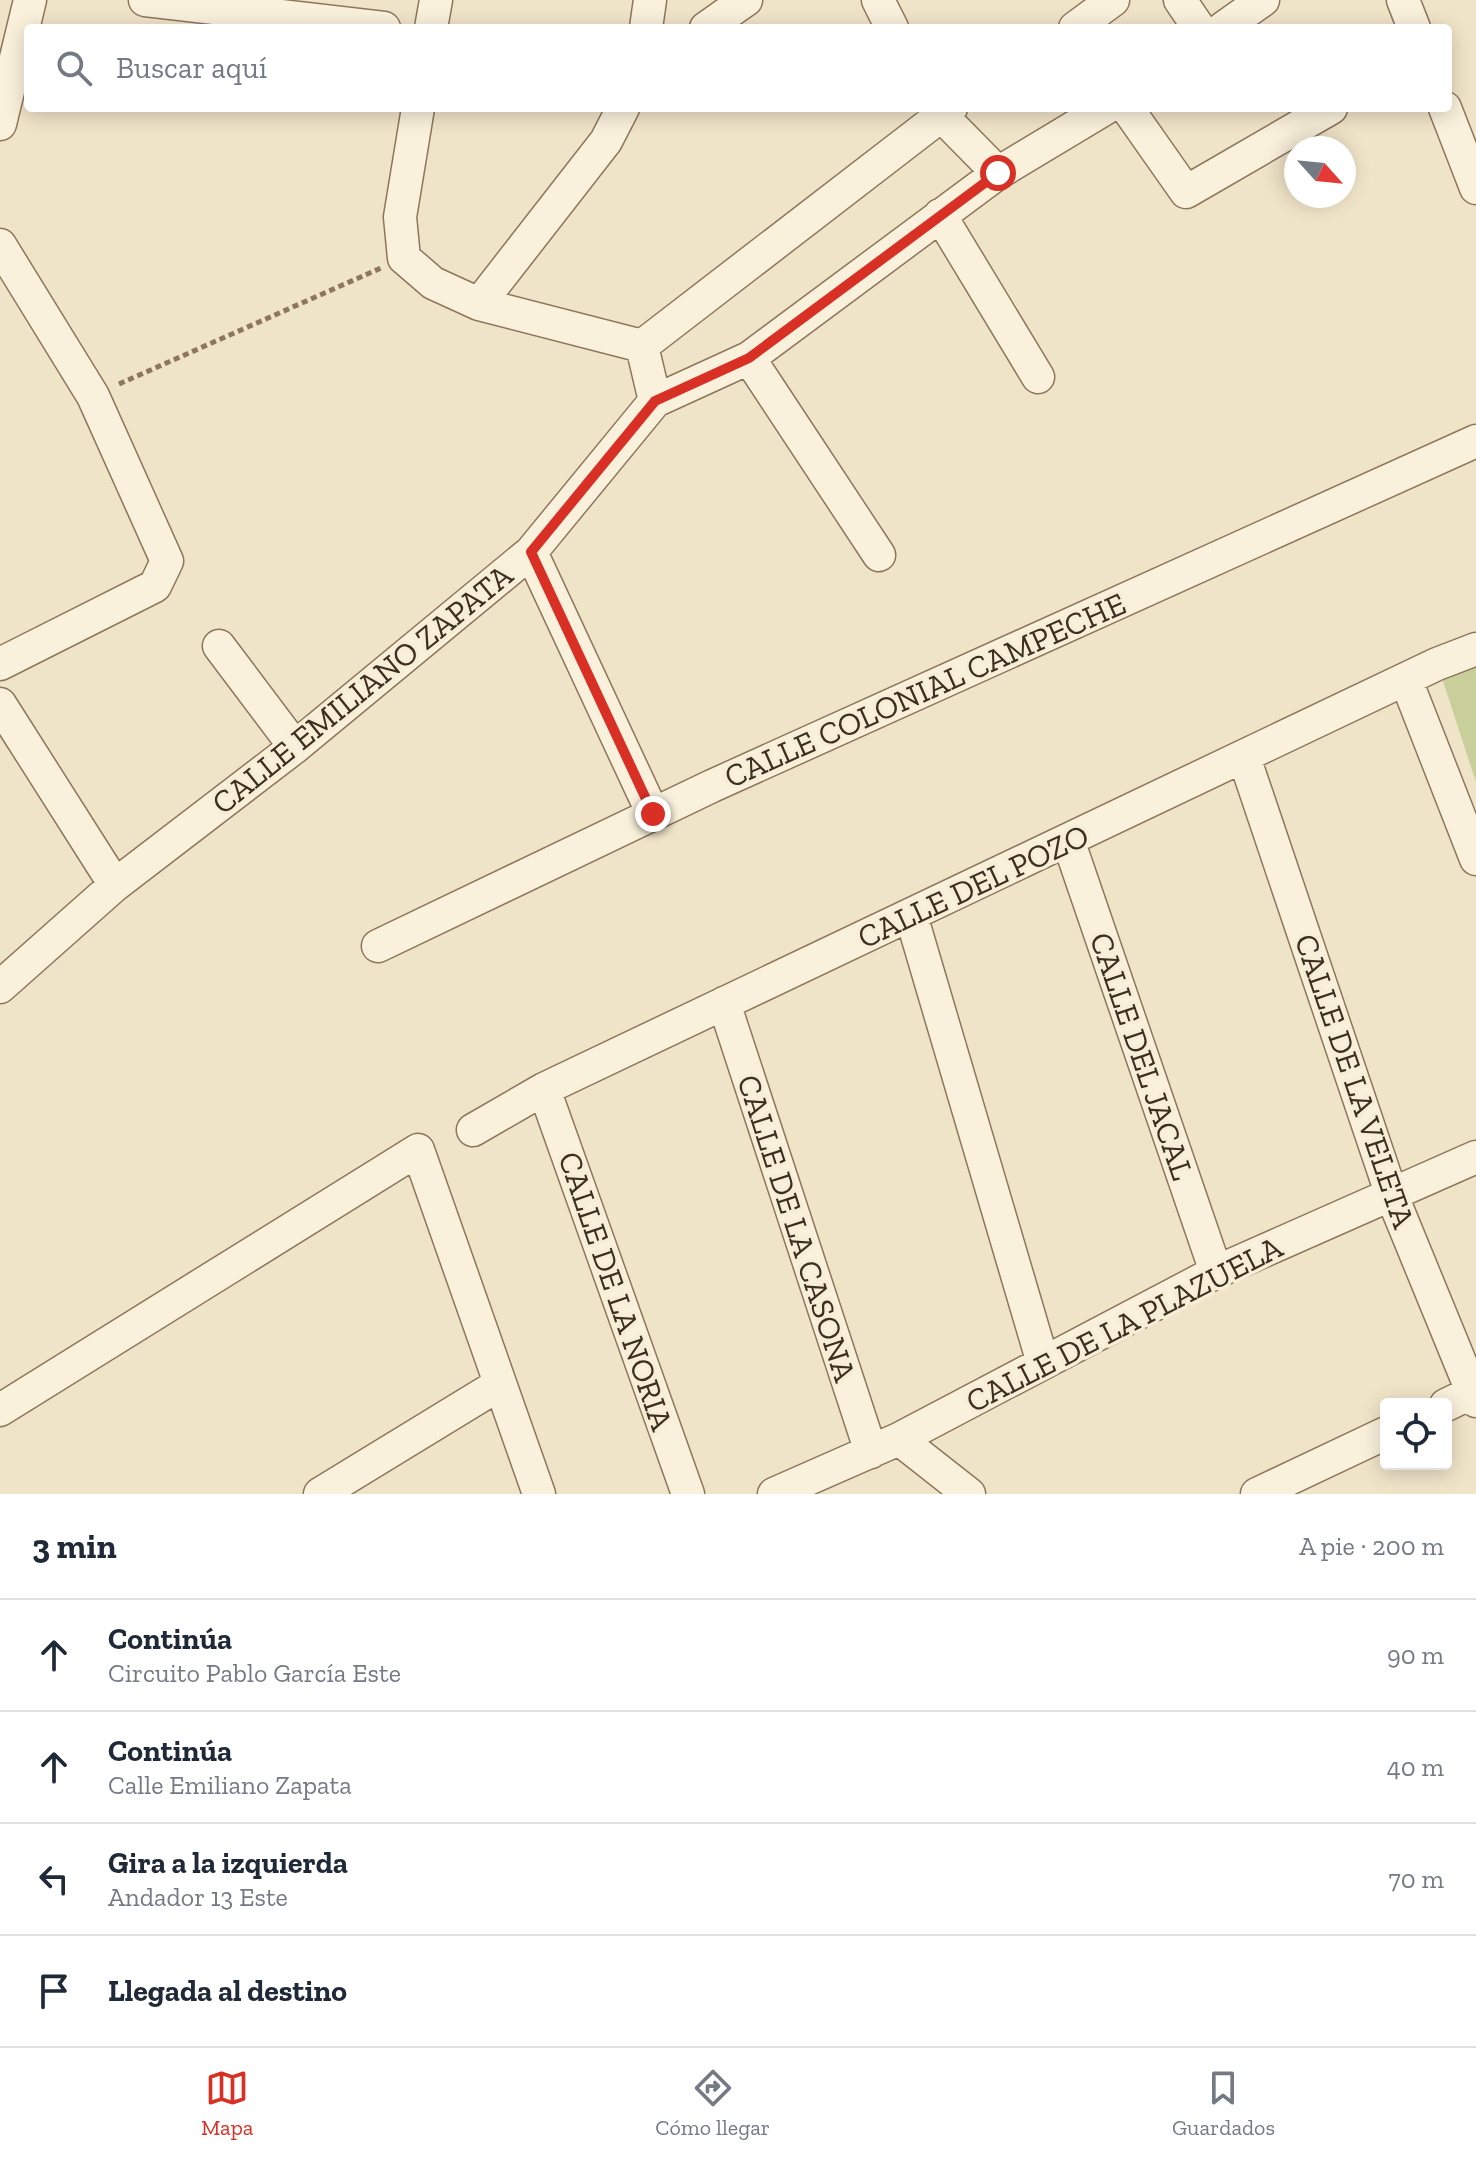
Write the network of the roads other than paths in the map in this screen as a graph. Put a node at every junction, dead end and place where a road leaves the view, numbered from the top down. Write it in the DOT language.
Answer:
graph roads {
  1 [pos="30,0"];
  2 [pos="145,0"];
  3 [pos="436,0"];
  4 [pos="650,0"];
  5 [pos="746,0"];
  6 [pos="878,0"];
  7 [pos="1113,0"];
  8 [pos="1180,0"];
  9 [pos="1263,0"];
  10 [pos="1403,0"];
  11 [pos="24,24"];
  12 [pos="350,24"];
  13 [pos="432,24"];
  14 [pos="647,24"];
  15 [pos="712,24"];
  16 [pos="890,24"];
  17 [pos="1080,24"];
  18 [pos="1196,24"];
  19 [pos="1229,24"];
  20 [pos="1412,24"];
  21 [pos="24,25"];
  22 [pos="417,112"];
  23 [pos="621,112"];
  24 [pos="940,112"];
  25 [pos="942,112"];
  26 [pos="1099,112"];
  27 [pos="1130,112"];
  28 [pos="1324,112"];
  29 [pos="1447,112"];
  30 [pos="0,124"];
  31 [pos="998,173"];
  32 [pos="1476,188"];
  33 [pos="940,215"];
  34 [pos="0,245"];
  35 [pos="479,304"];
  36 [pos="642,346"];
  37 [pos="749,358"];
  38 [pos="1038,377"];
  39 [pos="655,401"];
  40 [pos="1476,441"];
  41 [pos="531,552"];
  42 [pos="879,555"];
  43 [pos="219,646"];
  44 [pos="1476,649"];
  45 [pos="0,664"];
  46 [pos="1406,680"];
  47 [pos="0,704"];
  48 [pos="295,747"];
  49 [pos="1244,757"];
  50 [pos="653,814"];
  51 [pos="1068,840"];
  52 [pos="1476,859"];
  53 [pos="115,885"];
  54 [pos="911,915"];
  55 [pos="378,946"];
  56 [pos="0,987"];
  57 [pos="724,1003"];
  58 [pos="544,1089"];
  59 [pos="473,1130"];
  60 [pos="1476,1157"];
  61 [pos="1392,1196"];
  62 [pos="1216,1272"];
  63 [pos="1043,1363"];
  64 [pos="500,1384"];
  65 [pos="1465,1399"];
  66 [pos="0,1410"];
  67 [pos="1380,1436"];
  68 [pos="885,1445"];
  69 [pos="320,1494"];
  70 [pos="539,1494"];
  71 [pos="688,1494"];
  72 [pos="774,1494"];
  73 [pos="969,1494"];
  74 [pos="1257,1494"];
  1 -- 11 [label="street"];
  2 -- 12 [label="street"];
  3 -- 13 [label="street"];
  4 -- 14 [label="street"];
  5 -- 15 [label="street"];
  6 -- 16 [label="street"];
  7 -- 17 [label="street"];
  8 -- 18 [label="street"];
  9 -- 19 [label="street"];
  10 -- 20 [label="street"];
  21 -- 30 [label="street"];
  22 -- 35 [label="street"];
  23 -- 35 [label="street"];
  24 -- 36 [label="street"];
  25 -- 31 [label="street"];
  26 -- 31 [label="street"];
  27 -- 28 [label="street"];
  29 -- 32 [label="street"];
  31 -- 33 [label="street"];
  33 -- 37 [label="street"];
  33 -- 38 [label="street"];
  34 -- 45 [label="street"];
  35 -- 36 [label="street"];
  36 -- 39 [label="street"];
  37 -- 39 [label="street"];
  37 -- 42 [label="street"];
  39 -- 41 [label="street, CALLE EMILIANO ZAPATA"];
  40 -- 50 [label="street, CALLE COLONIAL CAMPECHE"];
  41 -- 48 [label="street, CALLE EMILIANO ZAPATA"];
  41 -- 50 [label="street"];
  43 -- 48 [label="street"];
  44 -- 46 [label="street, CALLE DEL POZO"];
  46 -- 49 [label="street, CALLE DEL POZO"];
  46 -- 52 [label="street"];
  47 -- 53 [label="street"];
  48 -- 53 [label="street, CALLE EMILIANO ZAPATA"];
  49 -- 51 [label="street, CALLE DEL POZO"];
  49 -- 61 [label="street, CALLE DE LA VELETA"];
  50 -- 55 [label="street, CALLE COLONIAL CAMPECHE"];
  51 -- 54 [label="street, CALLE DEL POZO"];
  51 -- 62 [label="street, CALLE DEL JACAL"];
  53 -- 56 [label="street, CALLE EMILIANO ZAPATA"];
  54 -- 57 [label="street, CALLE DEL POZO"];
  54 -- 63 [label="street"];
  57 -- 58 [label="street, CALLE DEL POZO"];
  57 -- 68 [label="street, CALLE DE LA CASONA"];
  58 -- 59 [label="street, CALLE DEL POZO"];
  58 -- 71 [label="street, CALLE DE LA NORIA"];
  60 -- 61 [label="street, CALLE DE LA PLAZUELA"];
  61 -- 62 [label="street, CALLE DE LA PLAZUELA"];
  61 -- 65 [label="street, CALLE DE LA VELETA"];
  62 -- 63 [label="street, CALLE DE LA PLAZUELA"];
  63 -- 68 [label="street, CALLE DE LA PLAZUELA"];
  64 -- 66 [label="street"];
  64 -- 69 [label="street"];
  64 -- 70 [label="street"];
  67 -- 74 [label="street"];
  68 -- 72 [label="street, CALLE DE LA PLAZUELA"];
  68 -- 73 [label="street"];
}
